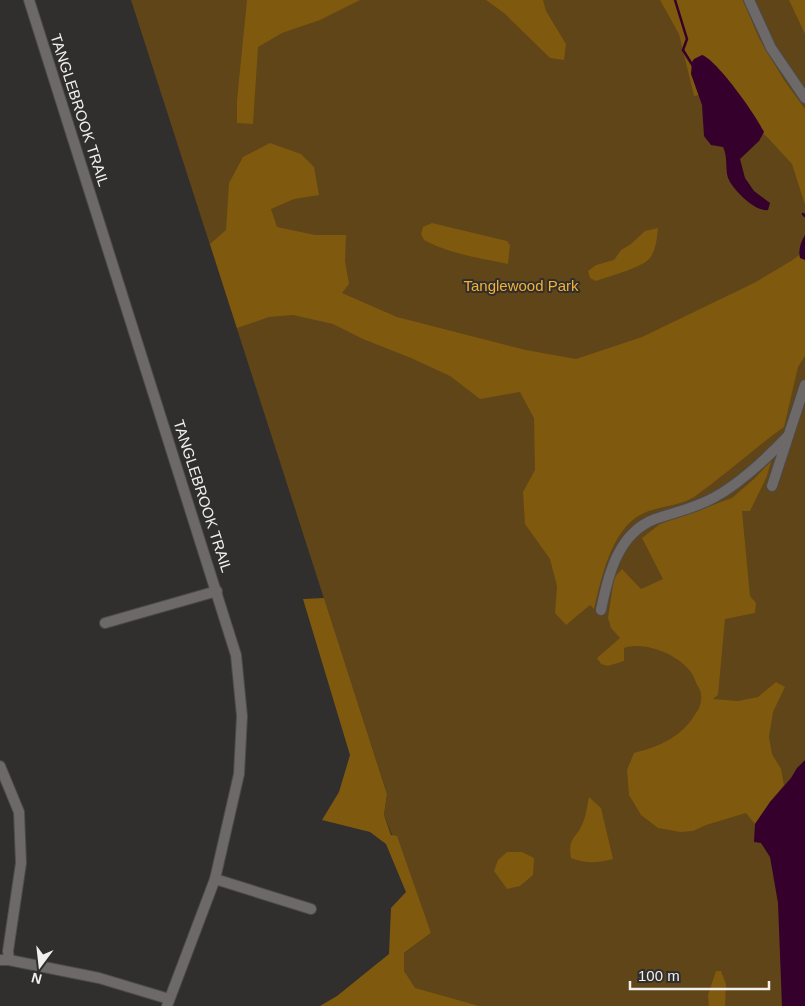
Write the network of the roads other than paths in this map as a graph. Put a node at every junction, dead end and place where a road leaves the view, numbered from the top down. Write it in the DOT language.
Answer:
graph roads {
  1 [pos="30,0"];
  2 [pos="749,0"];
  3 [pos="805,98"];
  4 [pos="805,385"];
  5 [pos="788,436"];
  6 [pos="772,486"];
  7 [pos="217,591"];
  8 [pos="601,610"];
  9 [pos="105,623"];
  10 [pos="0,766"];
  11 [pos="215,879"];
  12 [pos="311,909"];
  13 [pos="4,960"];
  14 [pos="168,1003"];
  1 -- 7 [label="street, TANGLEBROOK TRAIL"];
  2 -- 3 [label="street"];
  4 -- 5 [label="street"];
  5 -- 6 [label="street"];
  5 -- 8 [label="street"];
  7 -- 9 [label="street"];
  7 -- 11 [label="street, TANGLEBROOK TRAIL"];
  10 -- 13 [label="street"];
  11 -- 12 [label="street"];
  11 -- 14 [label="street, TANGLEBROOK TRAIL"];
  13 -- 14 [label="street"];
}
